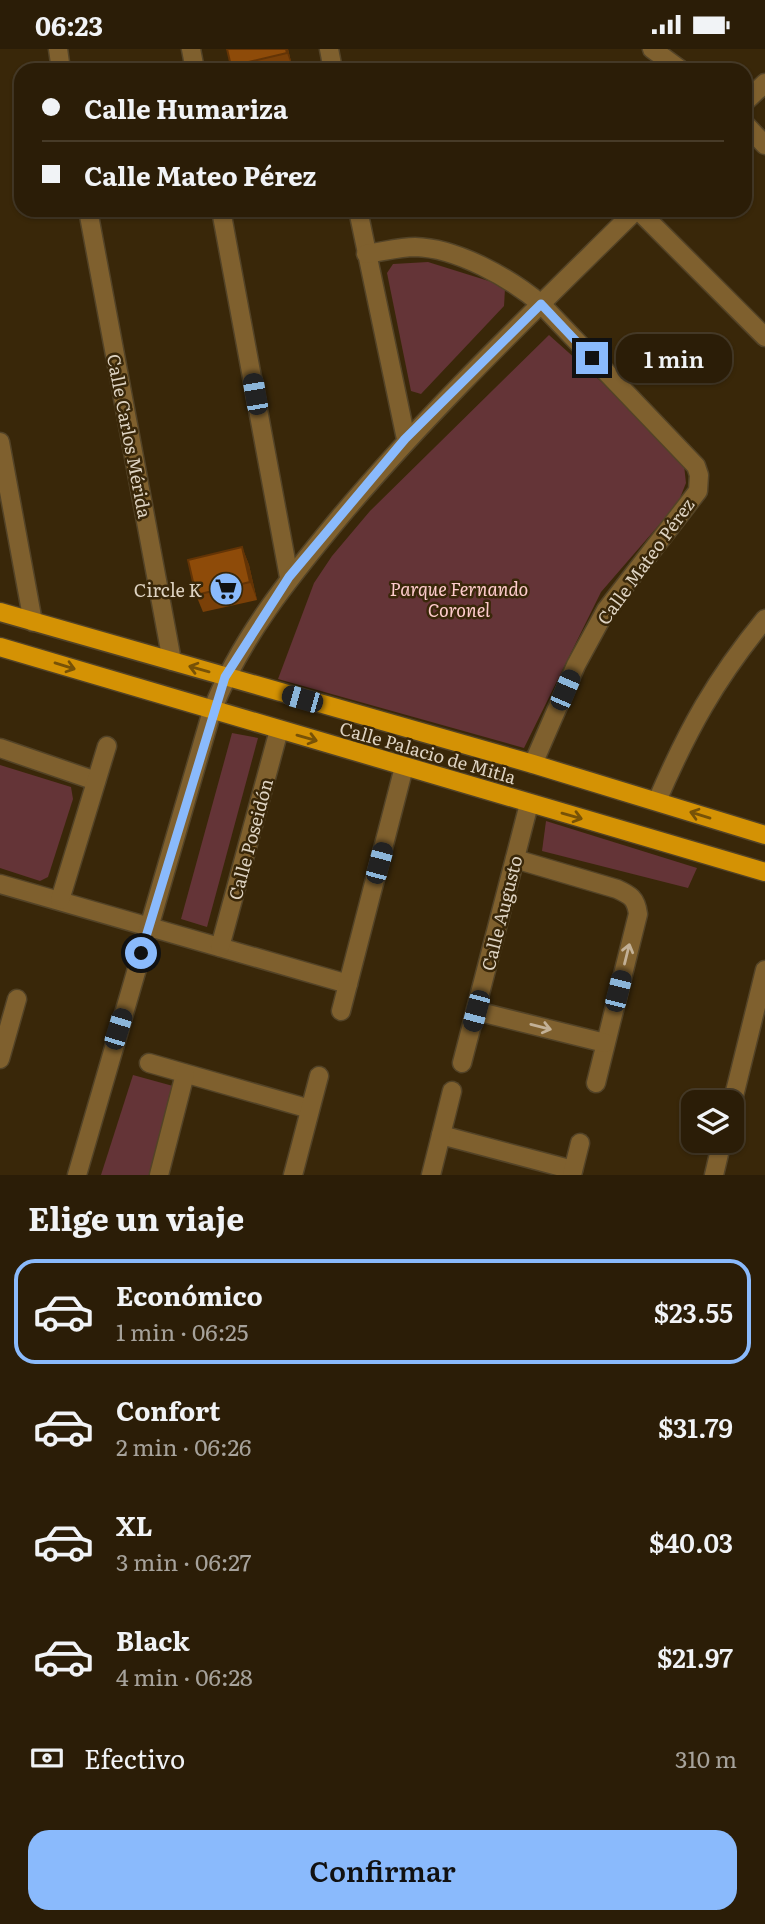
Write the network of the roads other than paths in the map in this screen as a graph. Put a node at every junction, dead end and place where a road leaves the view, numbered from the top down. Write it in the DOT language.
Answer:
graph roads {
  1 [pos="652,49"];
  2 [pos="671,63"];
  3 [pos="765,83"];
  4 [pos="752,95"];
  5 [pos="752,131"];
  6 [pos="765,145"];
  7 [pos="89,217"];
  8 [pos="222,217"];
  9 [pos="359,217"];
  10 [pos="630,217"];
  11 [pos="644,217"];
  12 [pos="366,254"];
  13 [pos="541,304"];
  14 [pos="765,337"];
  15 [pos="405,439"];
  16 [pos="0,442"];
  17 [pos="289,577"];
  18 [pos="0,612"];
  19 [pos="765,619"];
  20 [pos="33,622"];
  21 [pos="0,647"];
  22 [pos="172,661"];
  23 [pos="225,677"];
  24 [pos="212,711"];
  25 [pos="279,730"];
  26 [pos="107,746"];
  27 [pos="0,748"];
  28 [pos="533,764"];
  29 [pos="404,767"];
  30 [pos="96,781"];
  31 [pos="657,801"];
  32 [pos="529,804"];
  33 [pos="765,835"];
  34 [pos="515,859"];
  35 [pos="765,872"];
  36 [pos="0,884"];
  37 [pos="60,901"];
  38 [pos="149,928"];
  39 [pos="220,947"];
  40 [pos="765,970"];
  41 [pos="348,984"];
  42 [pos="18,999"];
  43 [pos="341,1011"];
  44 [pos="476,1011"];
  45 [pos="4,1030"];
  46 [pos="605,1043"];
  47 [pos="0,1059"];
  48 [pos="149,1063"];
  49 [pos="462,1063"];
  50 [pos="184,1074"];
  51 [pos="319,1076"];
  52 [pos="596,1083"];
  53 [pos="735,1090"];
  54 [pos="452,1091"];
  55 [pos="310,1109"];
  56 [pos="440,1135"];
  57 [pos="580,1143"];
  58 [pos="719,1153"];
  59 [pos="573,1173"];
  60 [pos="77,1175"];
  61 [pos="159,1175"];
  62 [pos="293,1175"];
  63 [pos="431,1175"];
  64 [pos="714,1175"];
  1 -- 2 [label="street"];
  3 -- 4 [label="street"];
  5 -- 6 [label="street"];
  7 -- 22 [label="street, Calle Carlos Mérida"];
  8 -- 17 [label="street"];
  9 -- 12 [label="street"];
  10 -- 13 [label="street"];
  11 -- 14 [label="street"];
  12 -- 13 [label="street, Calle Mateo Pérez"];
  12 -- 15 [label="street"];
  13 -- 15 [label="street"];
  13 -- 28 [label="street, Calle Mateo Pérez"];
  15 -- 17 [label="street"];
  16 -- 20 [label="street"];
  17 -- 23 [label="street"];
  18 -- 20 [label="main road, Calle Palacio de Mitla"];
  19 -- 31 [label="street"];
  20 -- 22 [label="main road, Calle Palacio de Mitla"];
  21 -- 24 [label="main road, Calle Palacio de Mitla, one-way"];
  23 -- 22 [label="main road, Calle Palacio de Mitla, one-way"];
  23 -- 24 [label="street"];
  23 -- 28 [label="main road, Calle Palacio de Mitla"];
  24 -- 25 [label="main road, Calle Palacio de Mitla"];
  24 -- 38 [label="street"];
  25 -- 29 [label="main road, Calle Palacio de Mitla, one-way"];
  25 -- 39 [label="street, Calle Poseidón"];
  26 -- 30 [label="street"];
  27 -- 30 [label="street"];
  28 -- 31 [label="main road, Calle Palacio de Mitla"];
  29 -- 32 [label="main road, Calle Palacio de Mitla"];
  29 -- 41 [label="street"];
  30 -- 37 [label="street"];
  33 -- 31 [label="main road, Calle Palacio de Mitla, one-way"];
  32 -- 34 [label="street, Calle Augusto"];
  32 -- 35 [label="main road, Calle Palacio de Mitla, one-way"];
  34 -- 44 [label="street, Calle Augusto"];
  46 -- 34 [label="street, one-way"];
  36 -- 37 [label="street"];
  37 -- 38 [label="street"];
  38 -- 39 [label="street"];
  38 -- 60 [label="street"];
  39 -- 41 [label="street"];
  40 -- 53 [label="street"];
  41 -- 43 [label="street"];
  42 -- 45 [label="street"];
  44 -- 46 [label="street, one-way"];
  44 -- 49 [label="street, Calle Augusto"];
  45 -- 47 [label="street"];
  46 -- 52 [label="street"];
  48 -- 50 [label="street"];
  50 -- 55 [label="street"];
  50 -- 61 [label="street"];
  51 -- 55 [label="street"];
  54 -- 56 [label="street"];
  55 -- 62 [label="street"];
  56 -- 59 [label="street"];
  56 -- 63 [label="street"];
  57 -- 59 [label="street"];
  58 -- 64 [label="street"];
}
